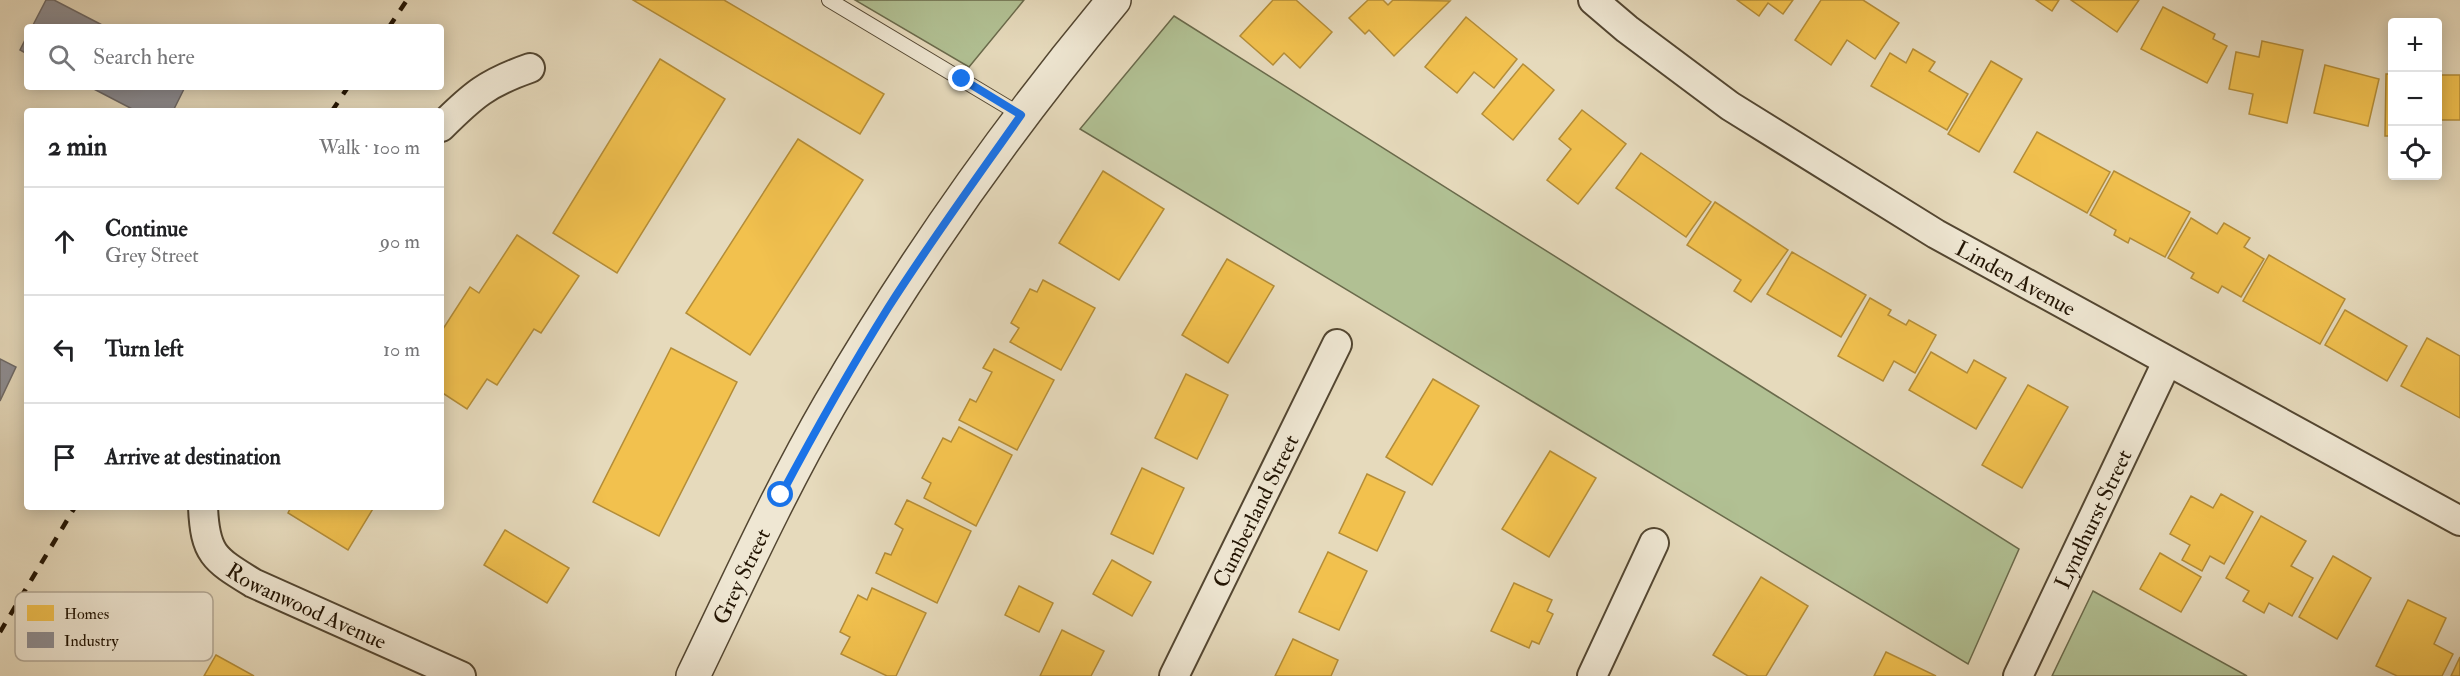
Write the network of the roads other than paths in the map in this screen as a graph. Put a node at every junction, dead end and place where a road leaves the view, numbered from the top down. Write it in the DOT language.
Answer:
graph roads {
  1 [pos="829,0"];
  2 [pos="1114,0"];
  3 [pos="1593,0"];
  4 [pos="530,68"];
  5 [pos="1021,115"];
  6 [pos="444,124"];
  7 [pos="1337,344"];
  8 [pos="2167,362"];
  9 [pos="204,518"];
  10 [pos="2460,521"];
  11 [pos="1654,543"];
  12 [pos="461,676"];
  13 [pos="693,676"];
  14 [pos="1174,676"];
  15 [pos="1592,676"];
  16 [pos="2018,676"];
  1 -- 5 [label="lane"];
  2 -- 5 [label="street, Grey Street"];
  3 -- 8 [label="street, Linden Avenue"];
  4 -- 6 [label="street"];
  5 -- 13 [label="street, Grey Street"];
  7 -- 14 [label="street, Cumberland Street"];
  8 -- 10 [label="street, Linden Avenue"];
  8 -- 16 [label="street, Lyndhurst Street"];
  9 -- 12 [label="street, Rowanwood Avenue"];
  11 -- 15 [label="street"];
}
